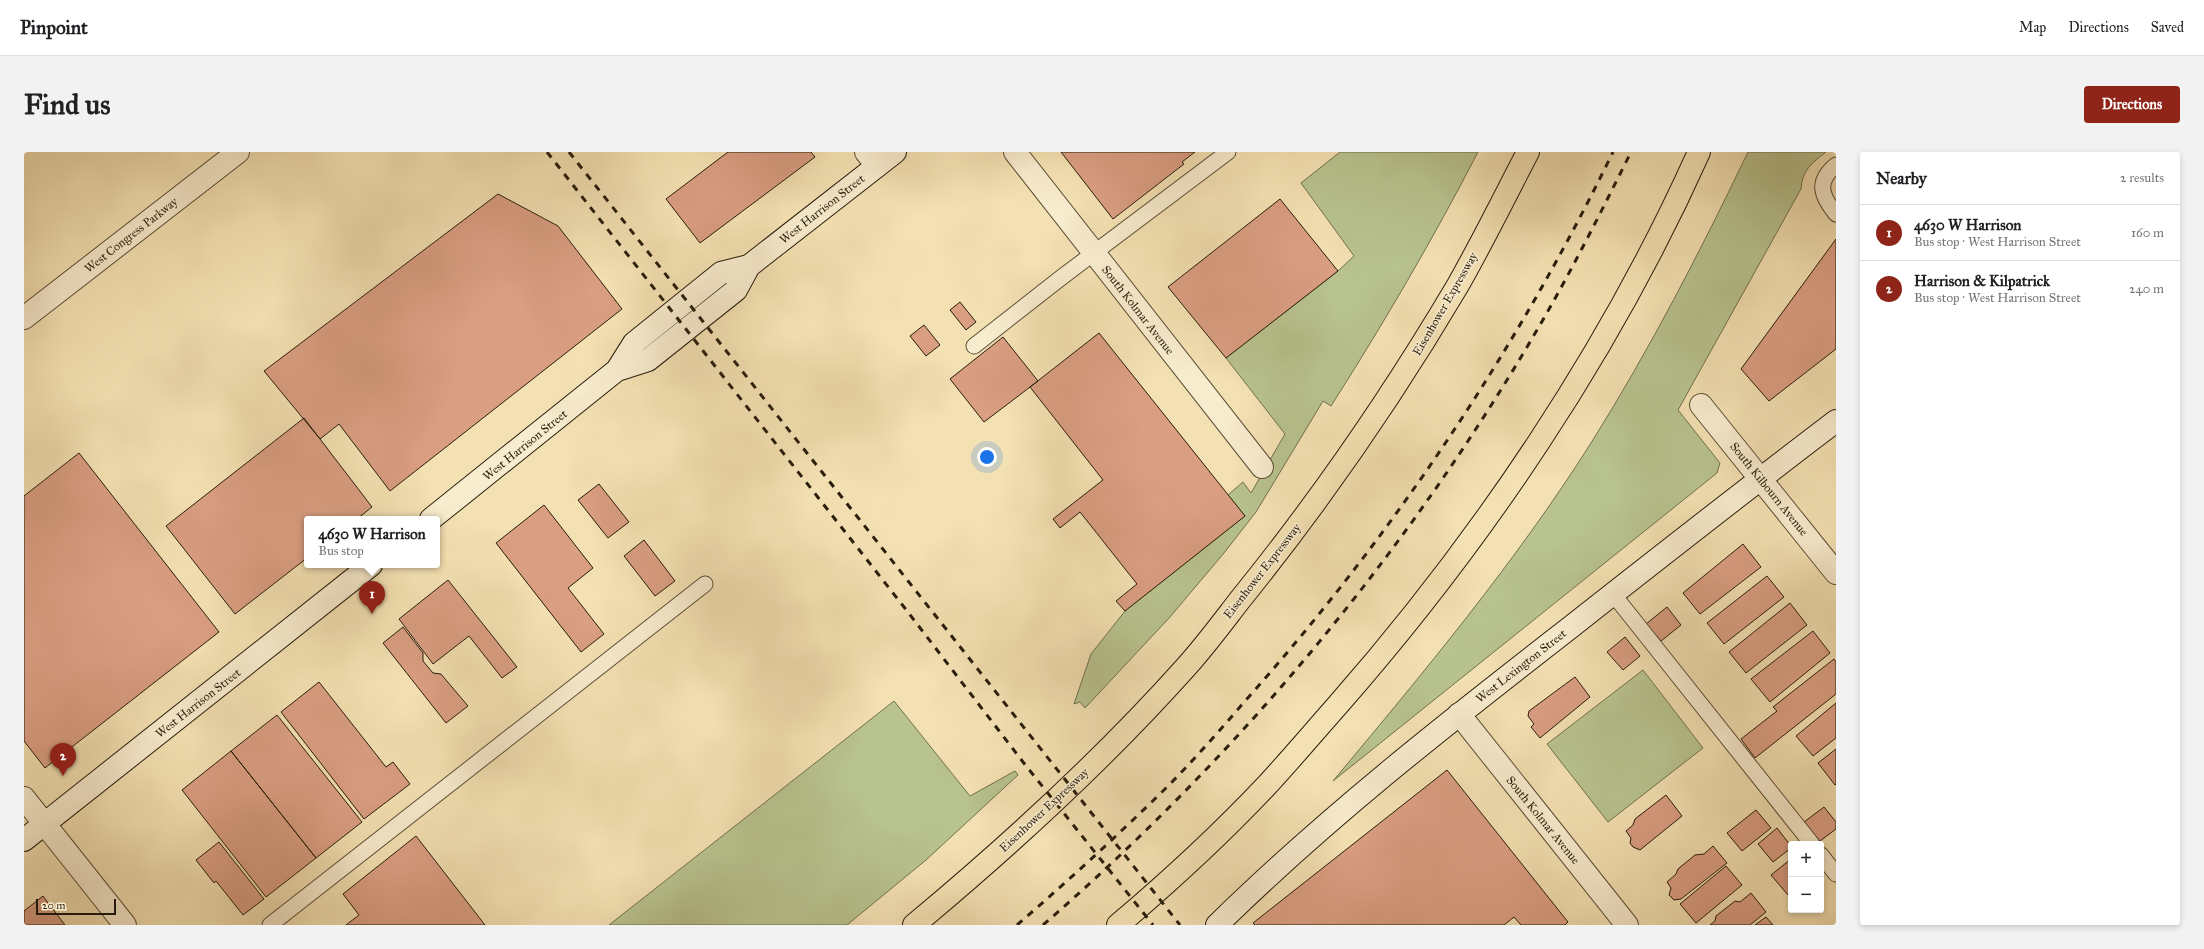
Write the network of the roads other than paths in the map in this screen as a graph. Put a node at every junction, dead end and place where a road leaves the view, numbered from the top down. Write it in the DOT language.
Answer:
graph roads {
  1 [pos="238,152"];
  2 [pos="895,152"];
  3 [pos="1016,152"];
  4 [pos="1228,152"];
  5 [pos="1528,152"];
  6 [pos="1699,152"];
  7 [pos="871,159"];
  8 [pos="1836,165"];
  9 [pos="1836,214"];
  10 [pos="1094,254"];
  11 [pos="24,318"];
  12 [pos="974,346"];
  13 [pos="1701,405"];
  14 [pos="1836,421"];
  15 [pos="1262,467"];
  16 [pos="1760,478"];
  17 [pos="435,516"];
  18 [pos="367,568"];
  19 [pos="1836,573"];
  20 [pos="706,584"];
  21 [pos="1613,594"];
  22 [pos="1458,714"];
  23 [pos="24,798"];
  24 [pos="44,824"];
  25 [pos="24,840"];
  26 [pos="1810,841"];
  27 [pos="1824,859"];
  28 [pos="1836,874"];
  29 [pos="125,925"];
  30 [pos="270,925"];
  31 [pos="914,925"];
  32 [pos="1118,925"];
  33 [pos="1217,925"];
  34 [pos="1627,925"];
  1 -- 11 [label="street, West Congress Parkway"];
  2 -- 7 [label="street, West Harrison Street"];
  3 -- 10 [label="street, South Kolmar Avenue"];
  4 -- 10 [label="lane"];
  5 -- 31 [label="highway, Eisenhower Expressway"];
  6 -- 32 [label="highway"];
  7 -- 17 [label="street, West Harrison Street"];
  8 -- 9 [label="lane"];
  10 -- 12 [label="lane"];
  10 -- 15 [label="street, South Kolmar Avenue"];
  13 -- 16 [label="street, South Kilbourn Avenue"];
  14 -- 16 [label="street, West Lexington Street"];
  16 -- 19 [label="street, South Kilbourn Avenue"];
  16 -- 21 [label="street, West Lexington Street"];
  18 -- 24 [label="street, West Harrison Street"];
  20 -- 30 [label="lane"];
  21 -- 22 [label="street, West Lexington Street"];
  21 -- 26 [label="lane"];
  22 -- 33 [label="street, West Lexington Street"];
  22 -- 34 [label="street, South Kolmar Avenue"];
  23 -- 24 [label="street"];
  24 -- 25 [label="street, West Harrison Street"];
  24 -- 29 [label="street"];
  27 -- 28 [label="lane"];
}
